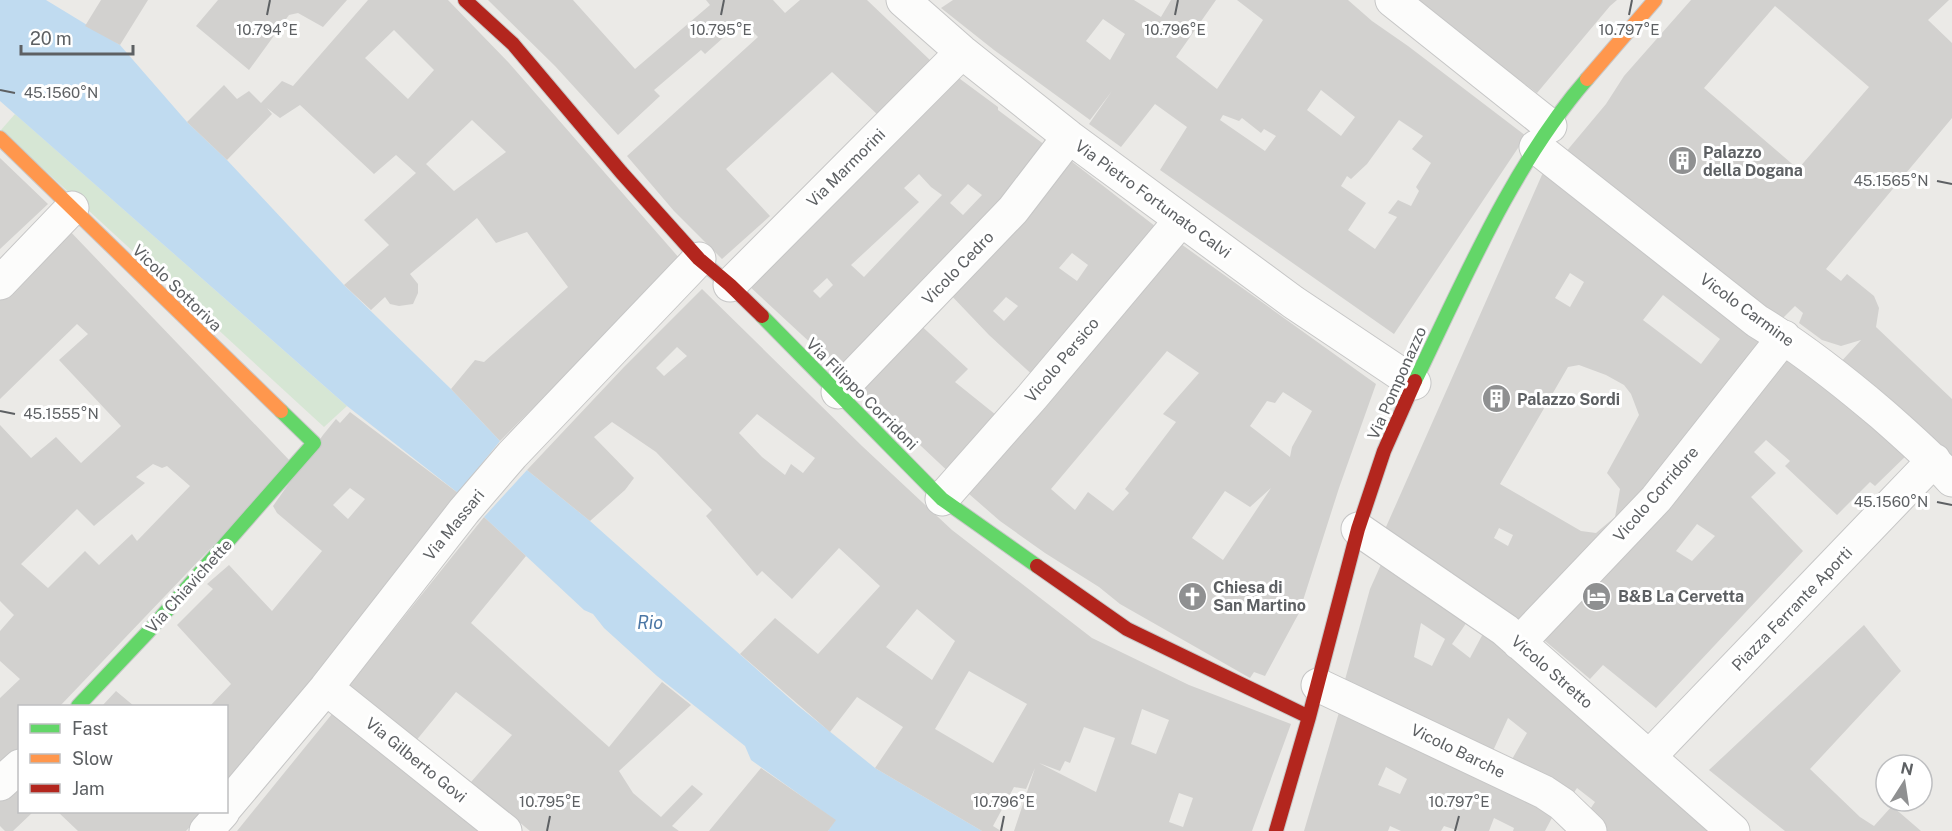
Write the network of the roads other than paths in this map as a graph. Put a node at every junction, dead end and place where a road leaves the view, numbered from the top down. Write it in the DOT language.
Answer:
graph roads {
  1 [pos="465,0"];
  2 [pos="1392,0"];
  3 [pos="1655,0"];
  4 [pos="906,1"];
  5 [pos="962,52"];
  6 [pos="1069,137"];
  7 [pos="1543,137"];
  8 [pos="0,138"];
  9 [pos="72,208"];
  10 [pos="1181,220"];
  11 [pos="699,259"];
  12 [pos="0,283"];
  13 [pos="730,285"];
  14 [pos="1784,337"];
  15 [pos="1414,383"];
  16 [pos="838,393"];
  17 [pos="298,463"];
  18 [pos="1943,470"];
  19 [pos="942,499"];
  20 [pos="1358,529"];
  21 [pos="1519,643"];
  22 [pos="1318,685"];
  23 [pos="326,688"];
  24 [pos="79,705"];
  25 [pos="1310,717"];
  26 [pos="1649,758"];
  27 [pos="18,768"];
  28 [pos="0,784"];
  29 [pos="228,805"];
  30 [pos="222,813"];
  31 [pos="206,831"];
  32 [pos="505,831"];
  33 [pos="1276,831"];
  34 [pos="1590,831"];
  35 [pos="1733,831"];
  1 -- 11 [label="street, Via Filippo Corridoni"];
  2 -- 7 [label="street, Vicolo Carmine"];
  3 -- 7 [label="street, Via Pomponazzo"];
  4 -- 5 [label="street, Via Pietro Fortunato Calvi"];
  5 -- 6 [label="street, Via Pietro Fortunato Calvi"];
  5 -- 13 [label="street, Via Marmorini"];
  6 -- 10 [label="street, Via Pietro Fortunato Calvi"];
  6 -- 16 [label="street, Vicolo Cedro"];
  7 -- 14 [label="street, Vicolo Carmine"];
  7 -- 15 [label="street, Via Pomponazzo"];
  8 -- 9 [label="street, Vicolo Sottoriva"];
  9 -- 12 [label="street"];
  9 -- 17 [label="street, Vicolo Sottoriva"];
  10 -- 15 [label="street, Via Pietro Fortunato Calvi"];
  10 -- 19 [label="street, Vicolo Persico"];
  11 -- 13 [label="street, Via Filippo Corridoni"];
  11 -- 23 [label="street, Via Massari"];
  13 -- 16 [label="street, Via Filippo Corridoni"];
  14 -- 18 [label="street, Vicolo Carmine"];
  14 -- 21 [label="street, Vicolo Corridore"];
  15 -- 20 [label="street, Via Pomponazzo"];
  16 -- 19 [label="street, Via Filippo Corridoni"];
  17 -- 24 [label="street, Via Chiavichette"];
  18 -- 26 [label="street, Piazza Ferrante Aporti"];
  19 -- 25 [label="street, Via Filippo Corridoni"];
  20 -- 21 [label="street, Vicolo Stretto"];
  20 -- 22 [label="street, Via Pomponazzo"];
  21 -- 26 [label="street, Vicolo Stretto"];
  22 -- 25 [label="street, Via Pomponazzo"];
  22 -- 34 [label="street, Vicolo Barche"];
  23 -- 29 [label="street, Via Massari"];
  23 -- 32 [label="street, Via Gilberto Govi"];
  25 -- 33 [label="street, Via Pomponazzo"];
  26 -- 35 [label="street, Vicolo Stretto"];
  27 -- 28 [label="street"];
  30 -- 31 [label="street"];
}
